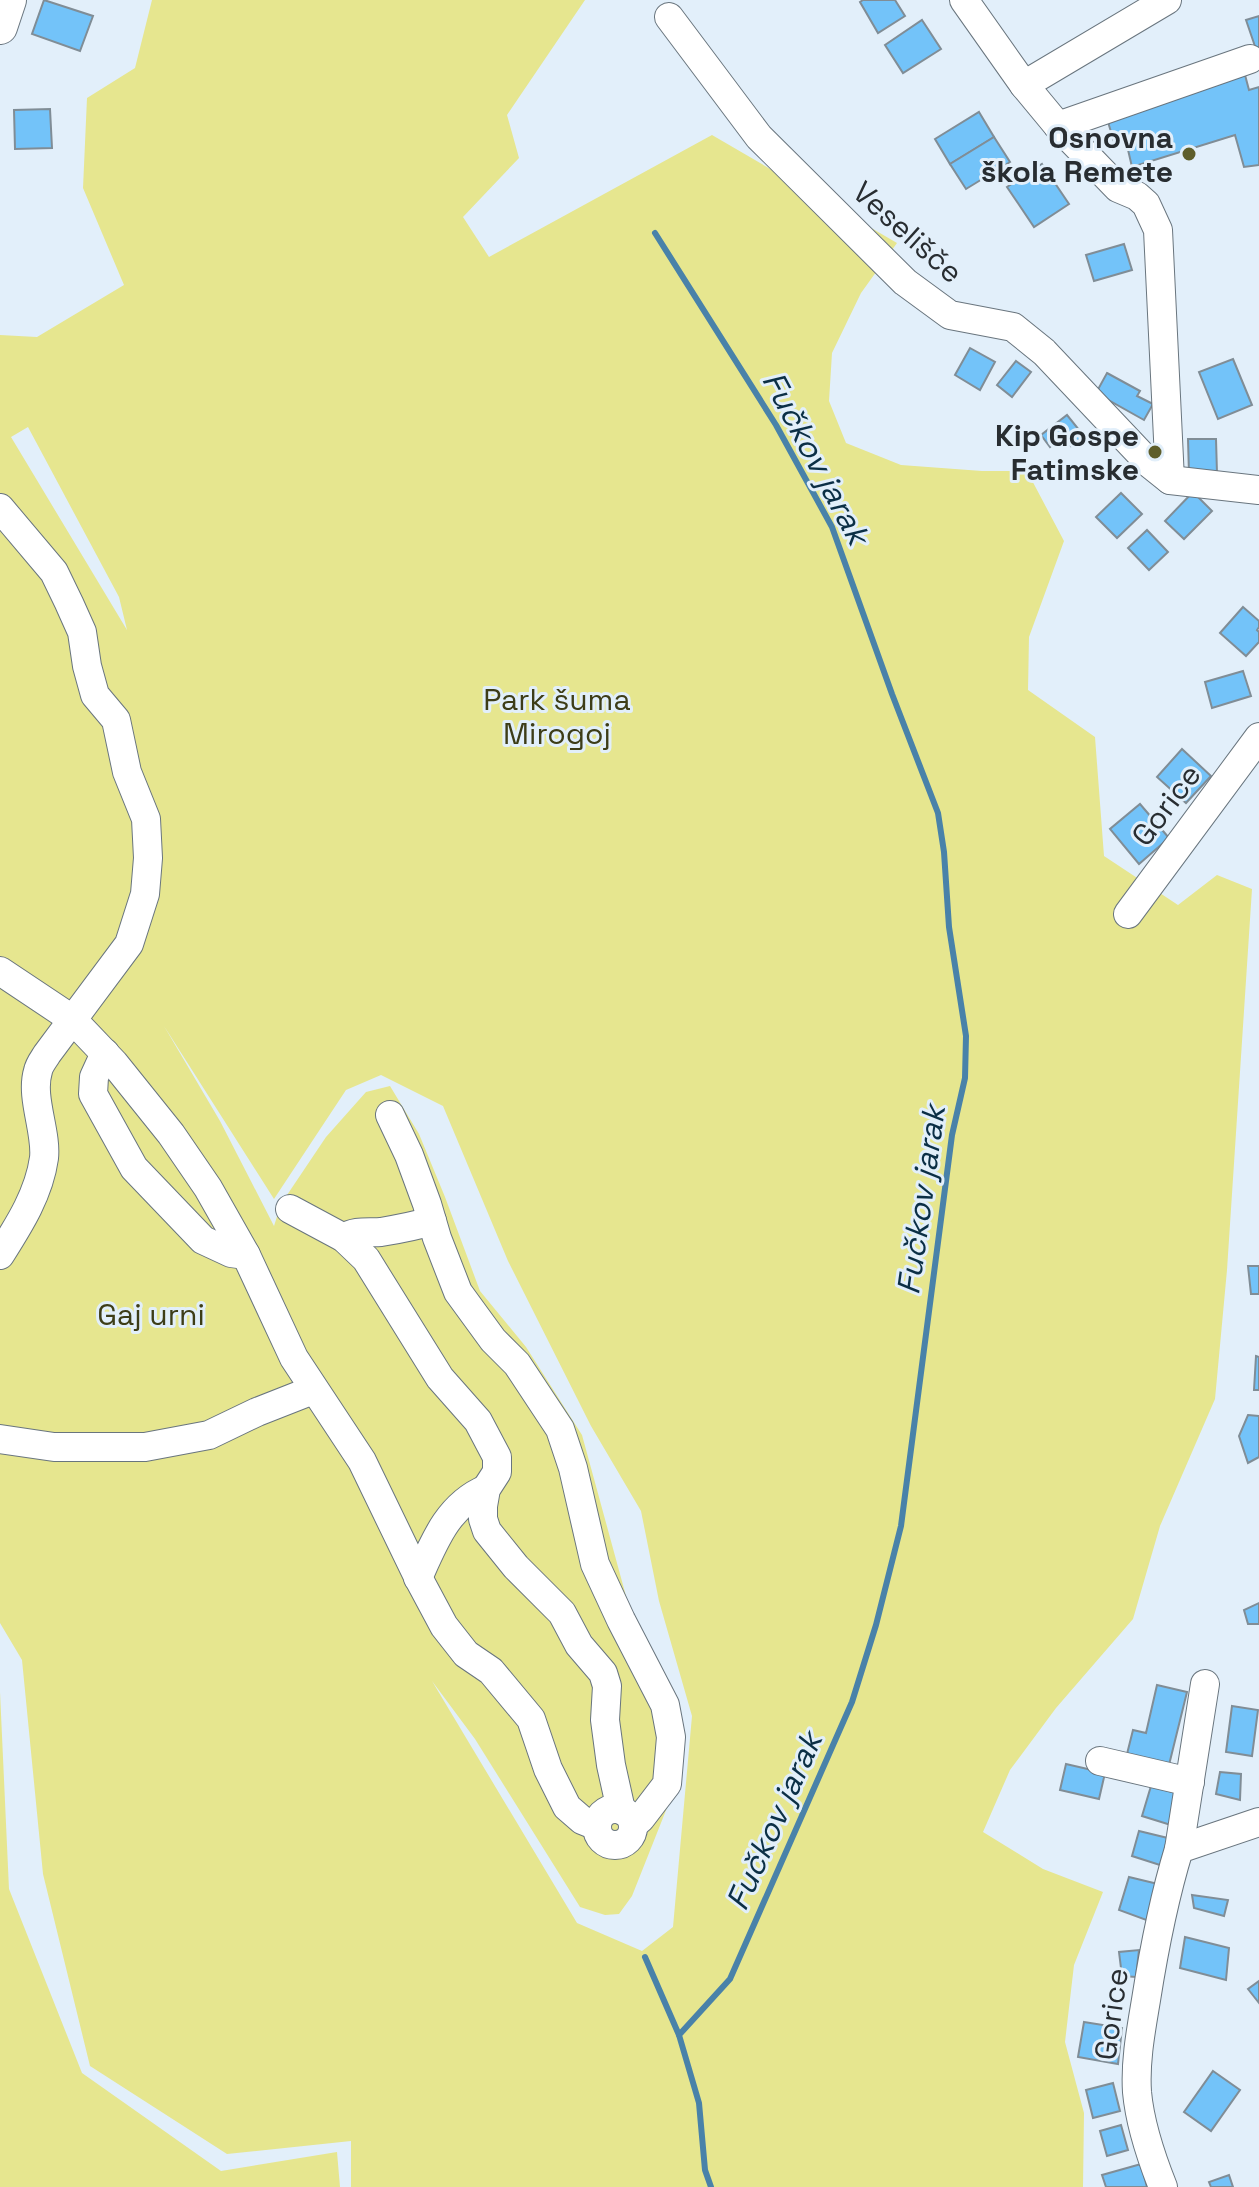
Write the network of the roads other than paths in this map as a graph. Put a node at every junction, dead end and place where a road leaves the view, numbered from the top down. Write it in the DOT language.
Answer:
graph roads {
  1 [pos="9,0"];
  2 [pos="964,0"];
  3 [pos="1167,0"];
  4 [pos="669,17"];
  5 [pos="0,27"];
  6 [pos="1250,59"];
  7 [pos="1024,85"];
  8 [pos="1058,126"];
  9 [pos="1170,480"];
  10 [pos="1259,490"];
  11 [pos="0,508"];
  12 [pos="1259,737"];
  13 [pos="1128,914"];
  14 [pos="0,971"];
  15 [pos="72,1019"];
  16 [pos="105,1053"];
  17 [pos="390,1115"];
  18 [pos="290,1209"];
  19 [pos="432,1221"];
  20 [pos="344,1238"];
  21 [pos="0,1255"];
  22 [pos="246,1255"];
  23 [pos="313,1390"];
  24 [pos="0,1439"];
  25 [pos="486,1489"];
  26 [pos="418,1578"];
  27 [pos="1205,1684"];
  28 [pos="1100,1761"];
  29 [pos="1190,1782"];
  30 [pos="627,1817"];
  31 [pos="1259,1822"];
  32 [pos="1179,1849"];
  33 [pos="1163,2187"];
  1 -- 5 [label="main road"];
  2 -- 7 [label="street"];
  3 -- 7 [label="street"];
  4 -- 9 [label="street, Veselišče"];
  6 -- 8 [label="street"];
  7 -- 8 [label="street"];
  8 -- 9 [label="street"];
  9 -- 10 [label="street"];
  11 -- 15 [label="street"];
  12 -- 13 [label="street, Gorice"];
  14 -- 15 [label="street"];
  15 -- 16 [label="street"];
  15 -- 21 [label="street"];
  16 -- 22 [label="street"];
  16 -- 22 [label="street"];
  17 -- 19 [label="street"];
  18 -- 20 [label="street"];
  19 -- 20 [label="street"];
  19 -- 30 [label="street"];
  20 -- 25 [label="street"];
  22 -- 23 [label="street"];
  23 -- 24 [label="street"];
  23 -- 26 [label="street"];
  25 -- 26 [label="street"];
  25 -- 30 [label="street"];
  26 -- 30 [label="street"];
  27 -- 29 [label="street, Gorice"];
  28 -- 29 [label="street"];
  29 -- 32 [label="street, Gorice"];
  31 -- 32 [label="street"];
  32 -- 33 [label="street, Gorice"];
}
